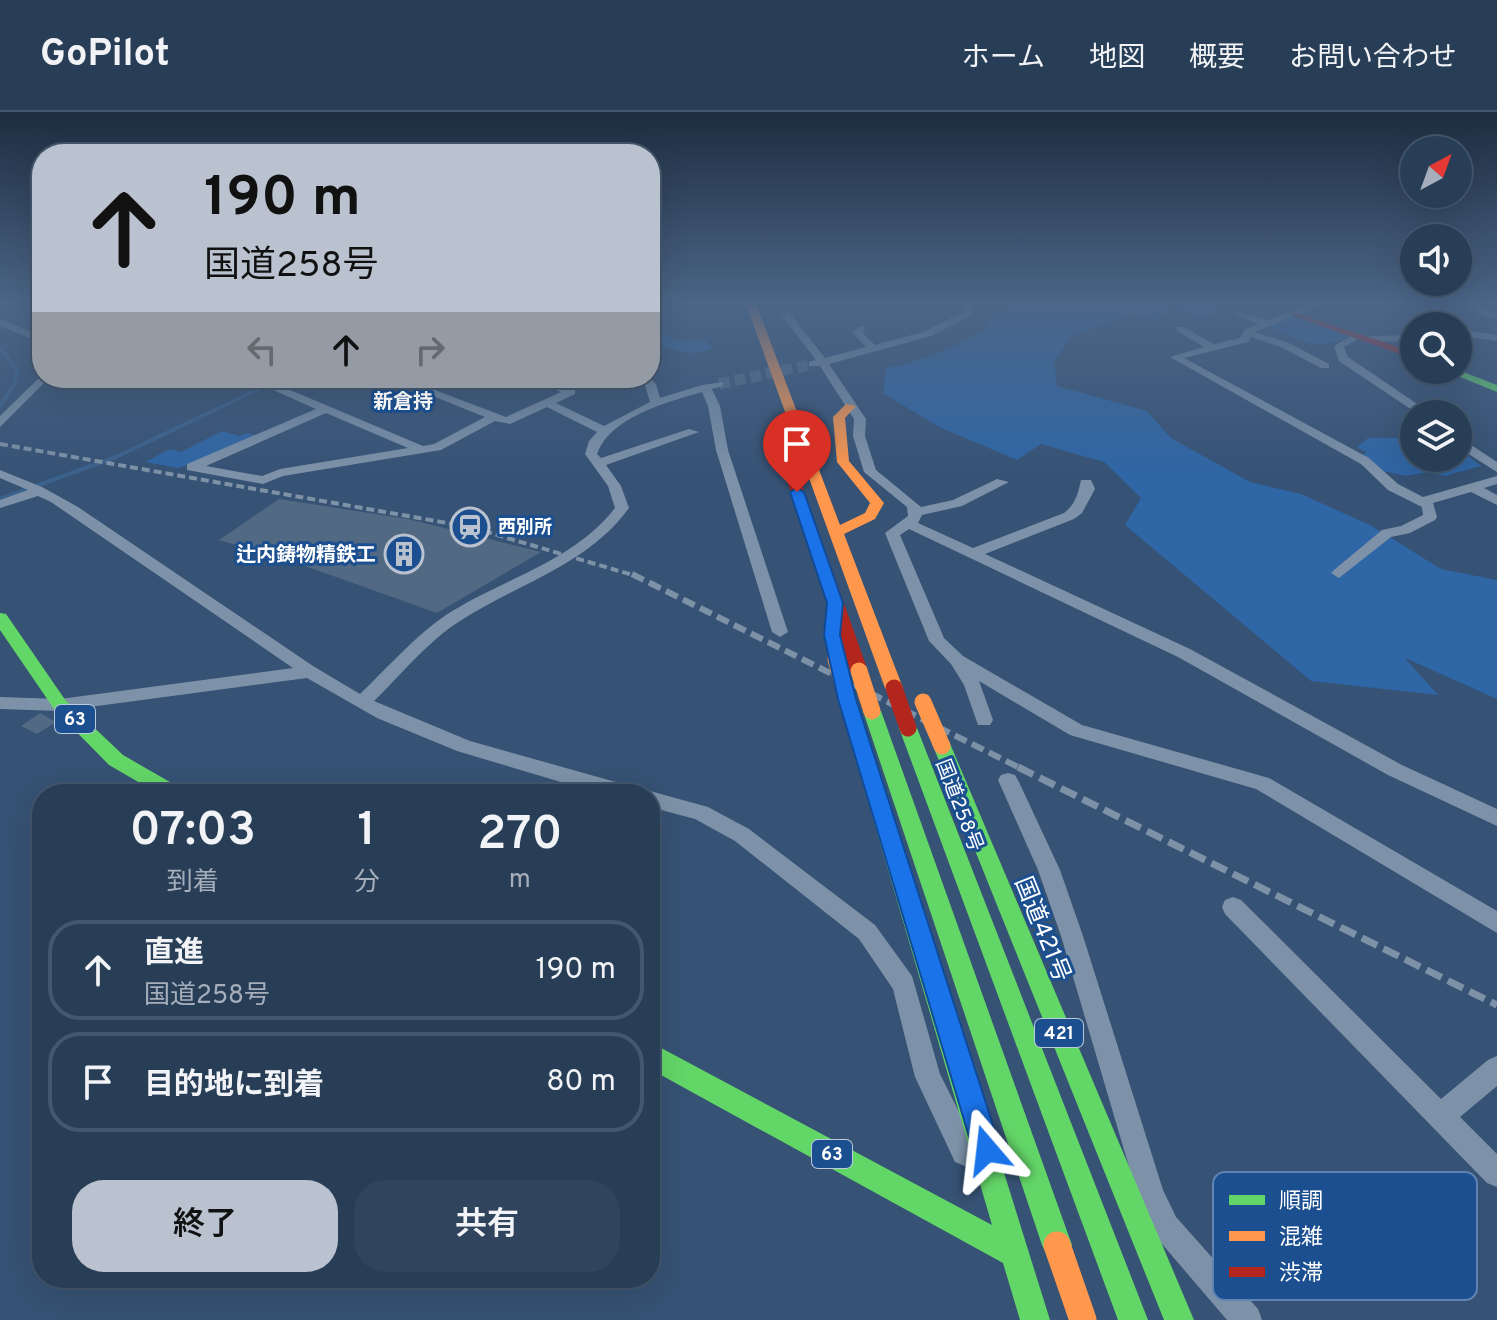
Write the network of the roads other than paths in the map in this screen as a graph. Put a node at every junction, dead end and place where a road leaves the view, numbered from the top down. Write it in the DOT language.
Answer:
graph roads {
  1 [pos="753,360"];
  2 [pos="773,360"];
  3 [pos="816,360"];
  4 [pos="827,360"];
  5 [pos="1181,360"];
  6 [pos="1314,360"];
  7 [pos="1345,360"];
  8 [pos="818,363"];
  9 [pos="1325,366"];
  10 [pos="1472,379"];
  11 [pos="760,382"];
  12 [pos="33,388"];
  13 [pos="270,388"];
  14 [pos="419,388"];
  15 [pos="560,388"];
  16 [pos="651,388"];
  17 [pos="1497,389"];
  18 [pos="1405,400"];
  19 [pos="656,402"];
  20 [pos="548,403"];
  21 [pos="850,406"];
  22 [pos="327,408"];
  23 [pos="769,408"];
  24 [pos="494,417"];
  25 [pos="0,423"];
  26 [pos="606,432"];
  27 [pos="693,432"];
  28 [pos="423,450"];
  29 [pos="1472,451"];
  30 [pos="598,463"];
  31 [pos="1497,468"];
  32 [pos="0,474"];
  33 [pos="1497,480"];
  34 [pos="1002,482"];
  35 [pos="1086,483"];
  36 [pos="1472,487"];
  37 [pos="35,489"];
  38 [pos="1497,501"];
  39 [pos="1422,502"];
  40 [pos="0,504"];
  41 [pos="912,518"];
  42 [pos="838,531"];
  43 [pos="971,554"];
  44 [pos="1339,573"];
  45 [pos="835,603"];
  46 [pos="866,607"];
  47 [pos="0,618"];
  48 [pos="780,632"];
  49 [pos="957,660"];
  50 [pos="309,672"];
  51 [pos="362,702"];
  52 [pos="0,703"];
  53 [pos="60,705"];
  54 [pos="984,720"];
  55 [pos="1008,780"];
  56 [pos="158,784"];
  57 [pos="596,784"];
  58 [pos="660,802"];
  59 [pos="1497,818"];
  60 [pos="1233,907"];
  61 [pos="1497,923"];
  62 [pos="660,1060"];
  63 [pos="1497,1069"];
  64 [pos="1442,1115"];
  65 [pos="1497,1173"];
  66 [pos="1014,1253"];
  67 [pos="1213,1281"];
  68 [pos="1230,1300"];
  69 [pos="1103,1312"];
  70 [pos="1035,1320"];
  71 [pos="1083,1320"];
  72 [pos="1133,1320"];
  73 [pos="1179,1320"];
  74 [pos="1247,1320"];
  1 -- 11 [label="main road"];
  2 -- 42 [label="main road, 国道258号"];
  3 -- 8 [label="street"];
  4 -- 8 [label="street"];
  5 -- 39 [label="street"];
  6 -- 9 [label="street"];
  7 -- 18 [label="street"];
  8 -- 21 [label="street"];
  10 -- 17 [label="main road"];
  12 -- 25 [label="street"];
  13 -- 22 [label="street"];
  14 -- 24 [label="street"];
  15 -- 20 [label="street"];
  16 -- 19 [label="street"];
  19 -- 26 [label="street"];
  19 -- 48 [label="street"];
  20 -- 24 [label="street"];
  20 -- 26 [label="street"];
  21 -- 41 [label="street"];
  21 -- 42 [label="main road"];
  22 -- 28 [label="street"];
  22 -- 28 [label="street"];
  23 -- 45 [label="main road"];
  24 -- 28 [label="street"];
  26 -- 30 [label="street"];
  27 -- 30 [label="street"];
  29 -- 31 [label="street"];
  30 -- 51 [label="street"];
  32 -- 37 [label="street"];
  33 -- 36 [label="street"];
  34 -- 41 [label="street"];
  35 -- 43 [label="street"];
  36 -- 38 [label="street"];
  36 -- 39 [label="street"];
  37 -- 40 [label="street"];
  37 -- 50 [label="street"];
  39 -- 44 [label="street"];
  41 -- 43 [label="street"];
  41 -- 49 [label="street"];
  42 -- 46 [label="main road, 国道258号"];
  43 -- 59 [label="street"];
  45 -- 66 [label="main road, bridge"];
  45 -- 71 [label="main road, bridge"];
  46 -- 72 [label="main road, 国道258号, bridge"];
  46 -- 73 [label="main road, 国道421号 / 421, bridge"];
  47 -- 53 [label="main road, 63"];
  49 -- 54 [label="street"];
  49 -- 61 [label="street"];
  50 -- 51 [label="street"];
  50 -- 53 [label="street"];
  51 -- 57 [label="street"];
  52 -- 53 [label="street"];
  53 -- 56 [label="main road, 63"];
  55 -- 67 [label="street"];
  58 -- 66 [label="street"];
  60 -- 64 [label="street"];
  62 -- 66 [label="main road, 63"];
  63 -- 64 [label="street"];
  64 -- 65 [label="street"];
  66 -- 69 [label="main road"];
  66 -- 70 [label="main road"];
  68 -- 74 [label="street"];
}
